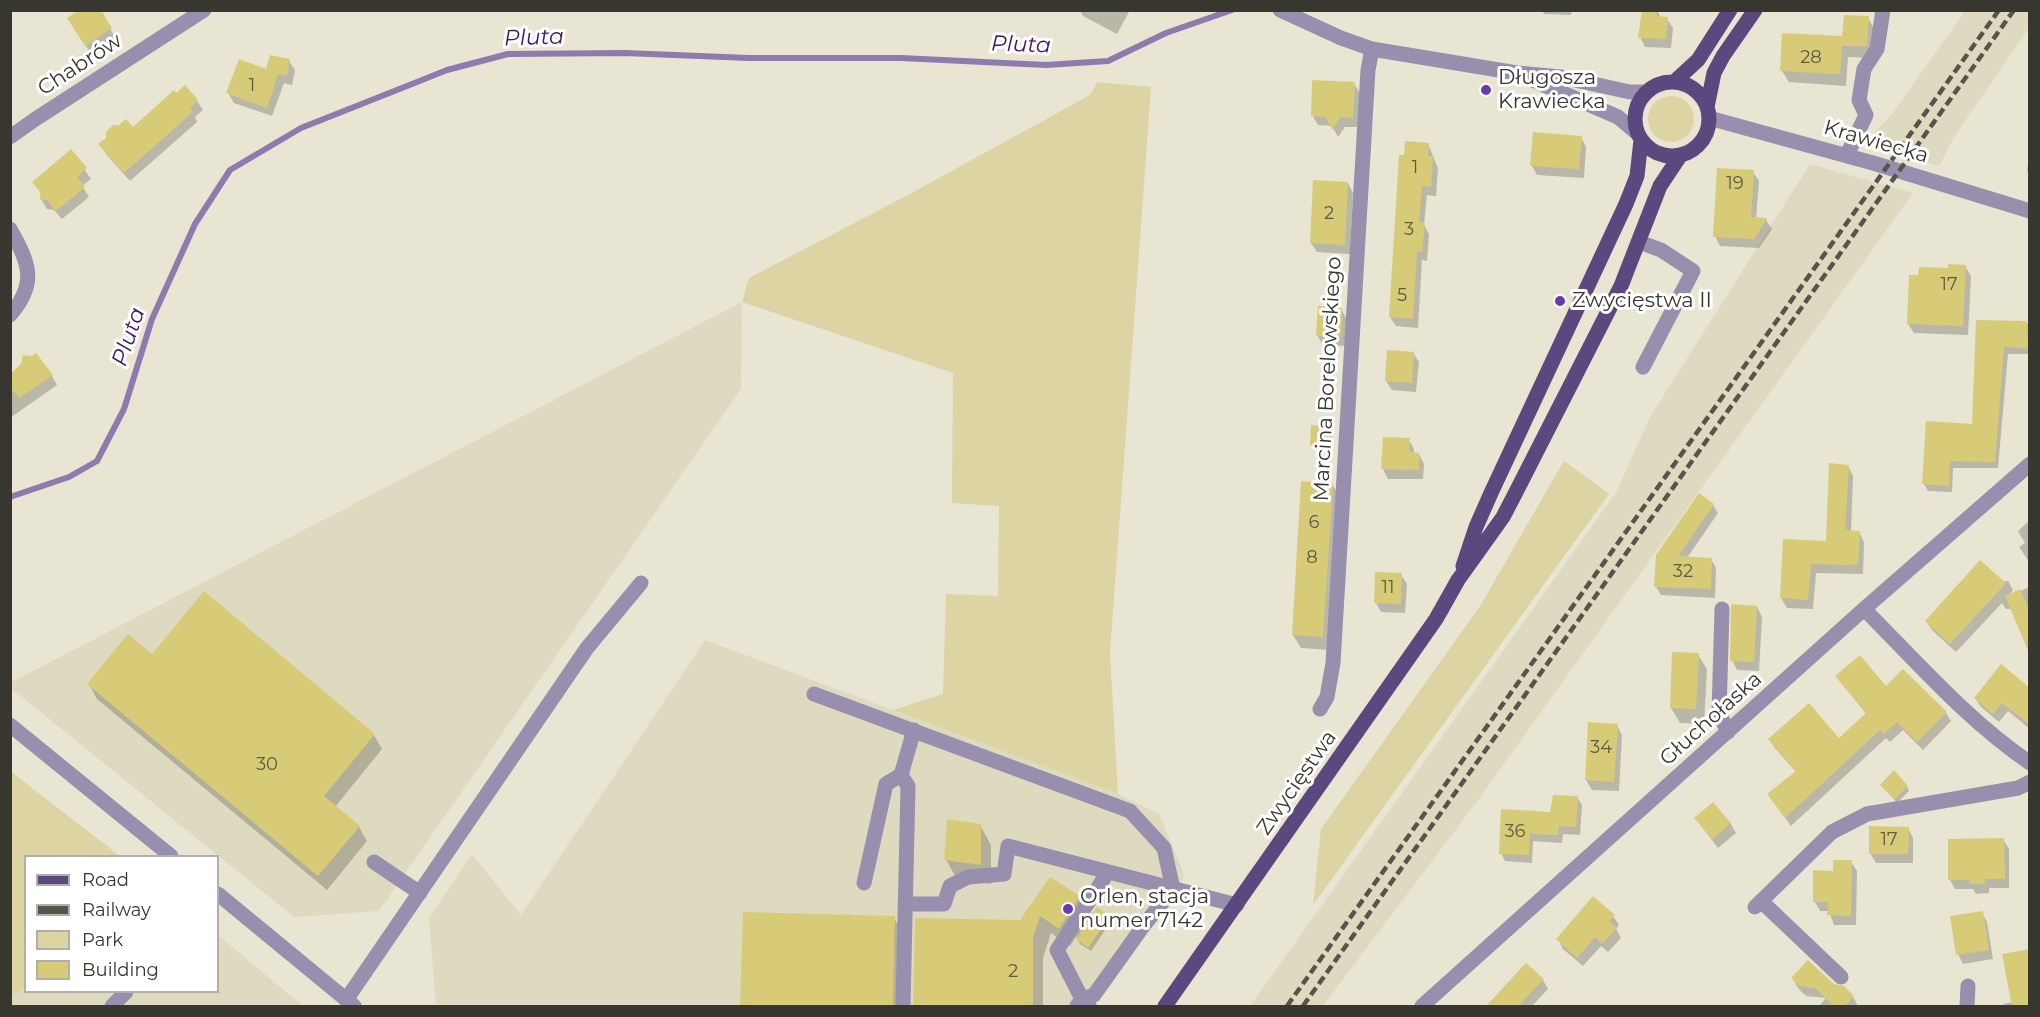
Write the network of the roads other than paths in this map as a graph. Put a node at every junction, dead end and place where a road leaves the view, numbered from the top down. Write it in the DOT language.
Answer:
graph roads {
  1 [pos="204,10"];
  2 [pos="1280,10"];
  3 [pos="1730,10"];
  4 [pos="1755,10"];
  5 [pos="1883,10"];
  6 [pos="1372,49"];
  7 [pos="1517,73"];
  8 [pos="1674,82"];
  9 [pos="1647,92"];
  10 [pos="1708,112"];
  11 [pos="10,137"];
  12 [pos="1639,137"];
  13 [pos="1847,155"];
  14 [pos="1680,156"];
  15 [pos="2030,211"];
  16 [pos="10,229"];
  17 [pos="1639,242"];
  18 [pos="10,315"];
  19 [pos="1643,367"];
  20 [pos="2030,464"];
  21 [pos="1458,580"];
  22 [pos="641,583"];
  23 [pos="1722,609"];
  24 [pos="1864,609"];
  25 [pos="814,693"];
  26 [pos="1320,709"];
  27 [pos="10,725"];
  28 [pos="914,730"];
  29 [pos="1728,732"];
  30 [pos="2030,763"];
  31 [pos="901,775"];
  32 [pos="2030,782"];
  33 [pos="170,855"];
  34 [pos="374,862"];
  35 [pos="1108,872"];
  36 [pos="864,884"];
  37 [pos="1173,890"];
  38 [pos="420,894"];
  39 [pos="219,897"];
  40 [pos="905,904"];
  41 [pos="1237,904"];
  42 [pos="1841,977"];
  43 [pos="1968,986"];
  44 [pos="125,993"];
  45 [pos="350,1003"];
  46 [pos="1083,1004"];
  47 [pos="112,1006"];
  48 [pos="903,1006"];
  49 [pos="1166,1006"];
  50 [pos="1422,1006"];
  51 [pos="1967,1006"];
  1 -- 11 [label="street, Chabrów"];
  2 -- 6 [label="street"];
  3 -- 8 [label="main road"];
  4 -- 10 [label="main road"];
  5 -- 13 [label="street"];
  6 -- 7 [label="street"];
  6 -- 26 [label="street, Marcina Borelowskiego"];
  7 -- 9 [label="street"];
  7 -- 12 [label="street"];
  8 -- 9 [label="main road"];
  8 -- 10 [label="main road"];
  9 -- 12 [label="main road"];
  10 -- 13 [label="street, Krawiecka"];
  10 -- 14 [label="main road"];
  12 -- 14 [label="main road"];
  12 -- 21 [label="main road, Zwycięstwa"];
  13 -- 15 [label="street, Krawiecka"];
  14 -- 17 [label="main road, Zwycięstwa"];
  16 -- 18 [label="street"];
  17 -- 19 [label="street"];
  17 -- 21 [label="main road, Zwycięstwa"];
  20 -- 24 [label="street, Głuchołaska"];
  21 -- 41 [label="main road, Zwycięstwa"];
  22 -- 38 [label="street"];
  23 -- 29 [label="street"];
  24 -- 29 [label="street, Głuchołaska"];
  24 -- 30 [label="street"];
  25 -- 28 [label="street"];
  27 -- 33 [label="street"];
  28 -- 31 [label="street"];
  28 -- 37 [label="street"];
  29 -- 50 [label="street, Głuchołaska"];
  31 -- 36 [label="street"];
  31 -- 40 [label="street"];
  32 -- 42 [label="street"];
  34 -- 38 [label="street"];
  35 -- 37 [label="street"];
  35 -- 40 [label="street"];
  35 -- 46 [label="street"];
  37 -- 41 [label="street"];
  37 -- 46 [label="street"];
  38 -- 45 [label="street"];
  39 -- 45 [label="street"];
  40 -- 48 [label="street"];
  41 -- 49 [label="main road, Zwycięstwa"];
  43 -- 51 [label="street"];
  44 -- 47 [label="street"];
}
